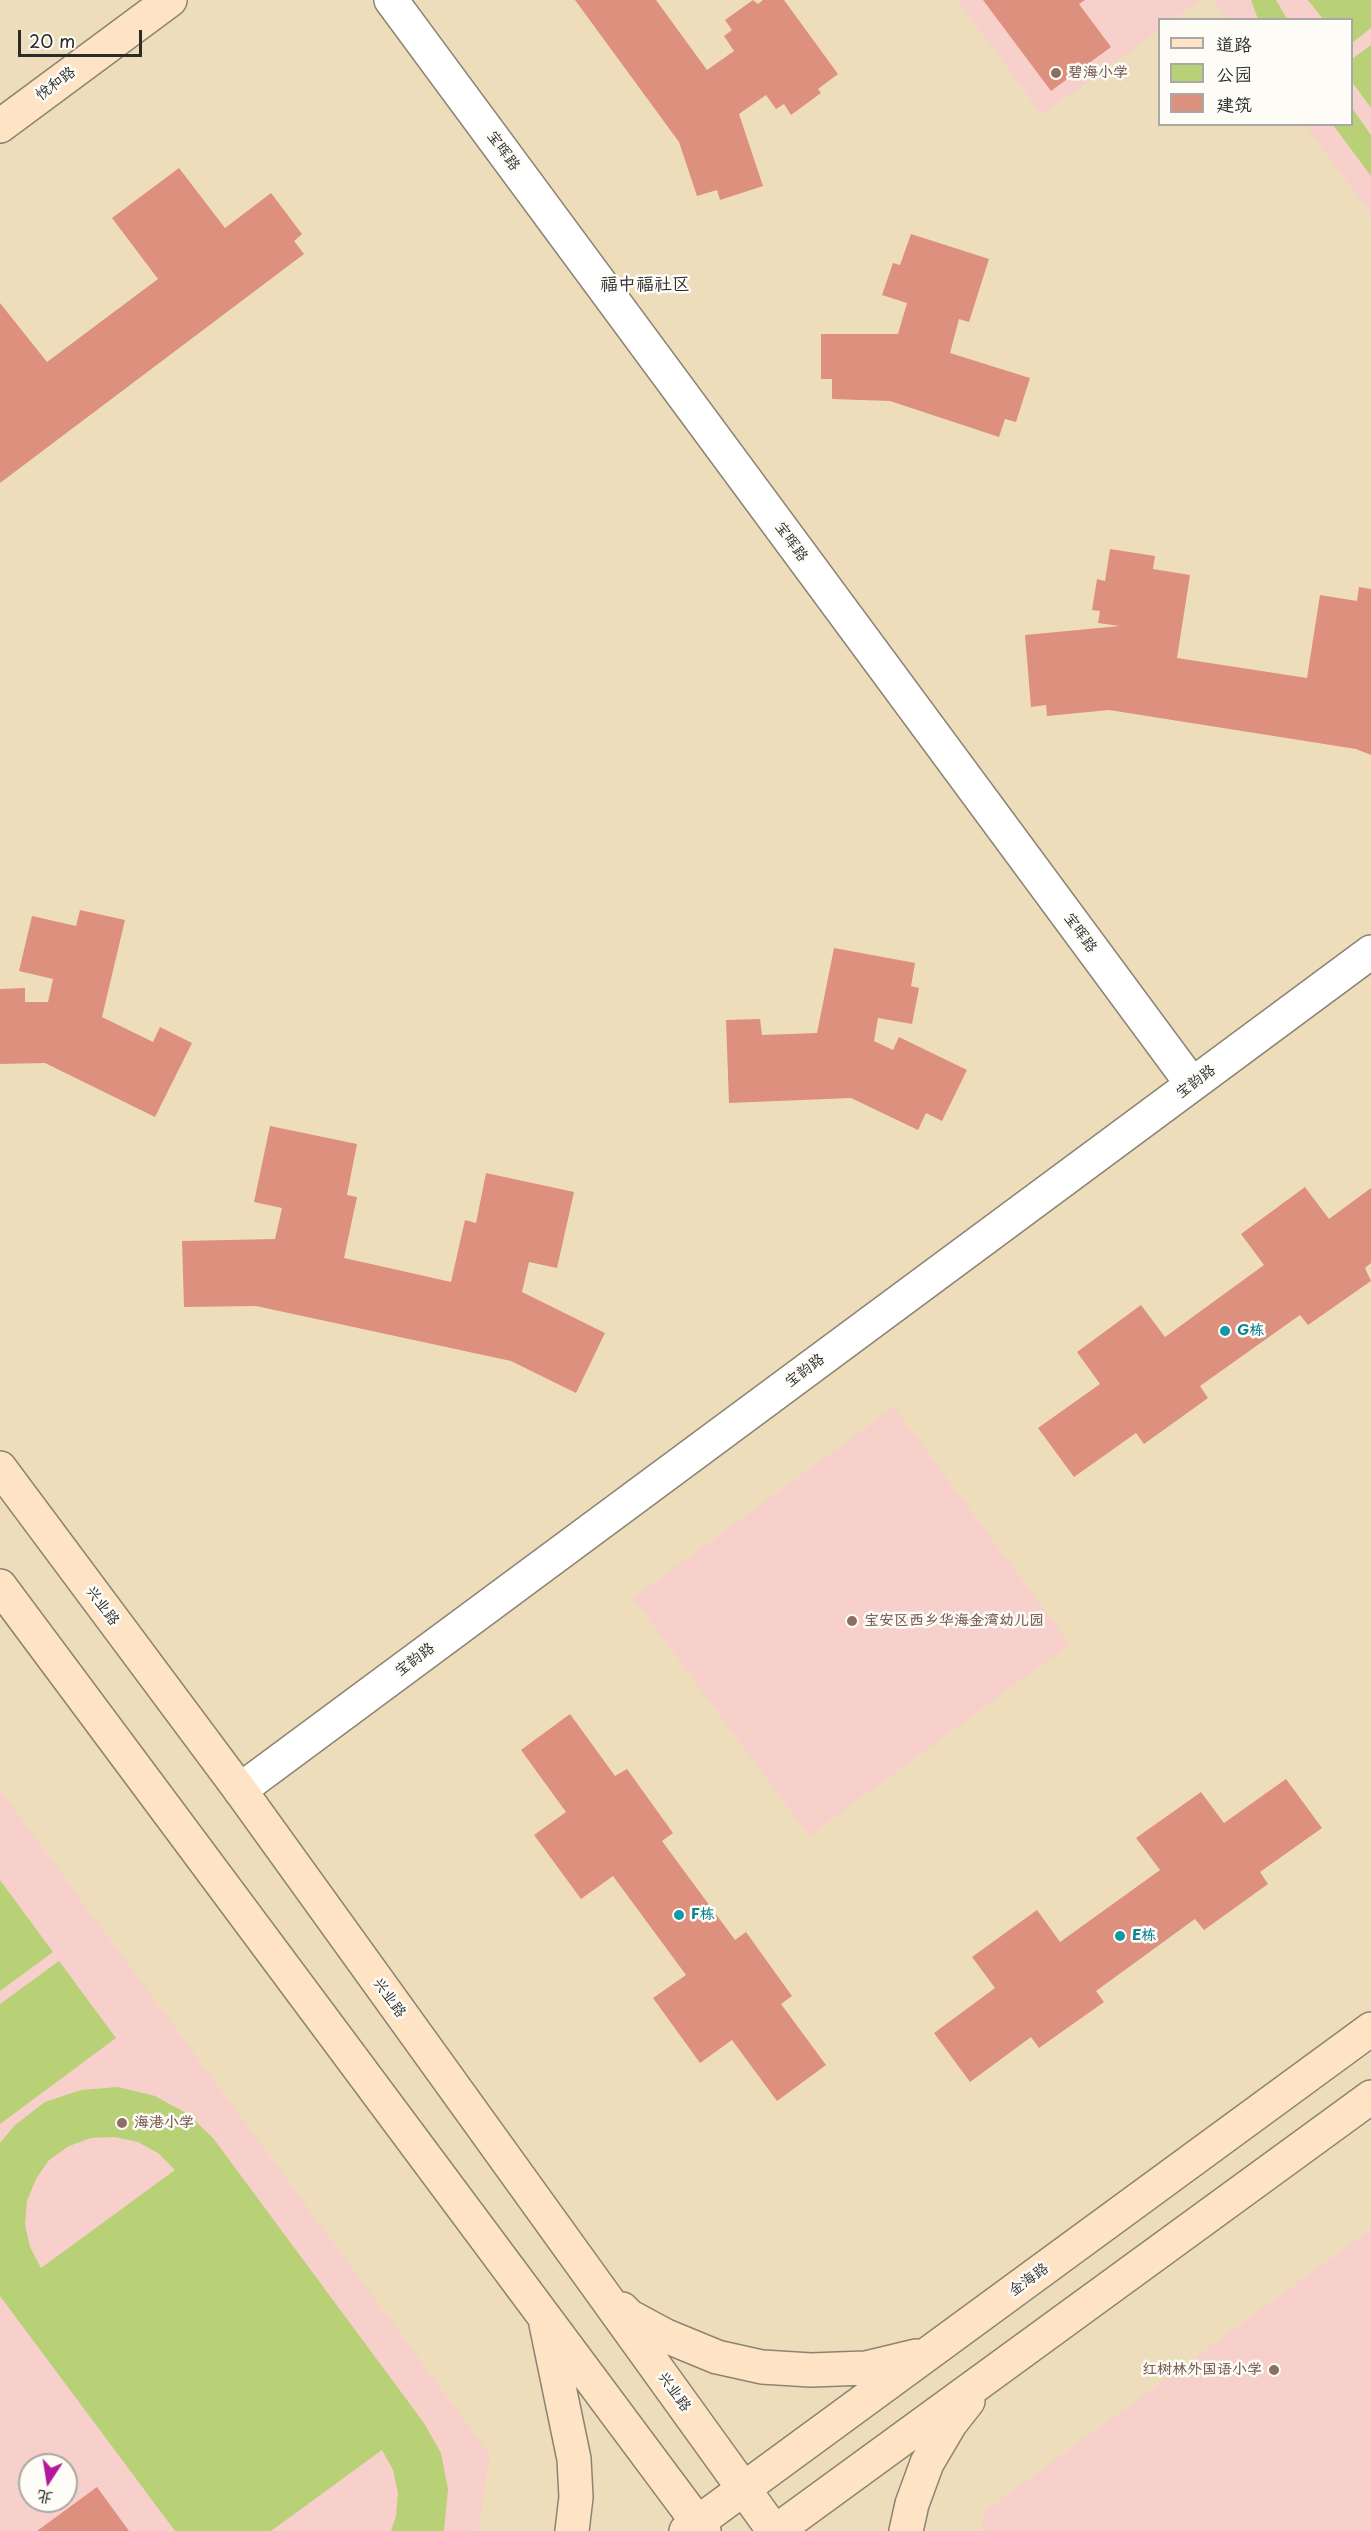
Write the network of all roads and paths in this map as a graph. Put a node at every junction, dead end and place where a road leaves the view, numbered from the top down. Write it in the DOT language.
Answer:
graph roads {
  1 [pos="170,0"];
  2 [pos="391,0"];
  3 [pos="0,126"];
  4 [pos="1371,952"];
  5 [pos="1192,1084"];
  6 [pos="0,1468"];
  7 [pos="0,1586"];
  8 [pos="240,1790"];
  9 [pos="1371,2029"];
  10 [pos="1371,2097"];
  11 [pos="592,2280"];
  12 [pos="543,2313"];
  13 [pos="929,2353"];
  14 [pos="987,2377"];
  15 [pos="744,2489"];
  16 [pos="696,2528"];
  17 [pos="572,2531"];
  18 [pos="775,2531"];
  19 [pos="906,2531"];
  1 -- 3 [label="main road, 悦和路"];
  2 -- 5 [label="street, 宝晖路"];
  4 -- 5 [label="street, 宝韵路"];
  5 -- 8 [label="street, 宝韵路"];
  6 -- 8 [label="main road, 兴业路"];
  7 -- 12 [label="main road"];
  8 -- 11 [label="main road, 兴业路"];
  9 -- 13 [label="main road, 金海路"];
  10 -- 14 [label="main road"];
  11 -- 13 [label="main road"];
  11 -- 15 [label="main road, 兴业路"];
  12 -- 16 [label="main road"];
  12 -- 17 [label="main road"];
  13 -- 15 [label="main road, 金海路"];
  14 -- 18 [label="main road"];
  14 -- 19 [label="main road"];
  15 -- 16 [label="main road, 金海路"];
  15 -- 18 [label="main road, 兴业路"];
}
